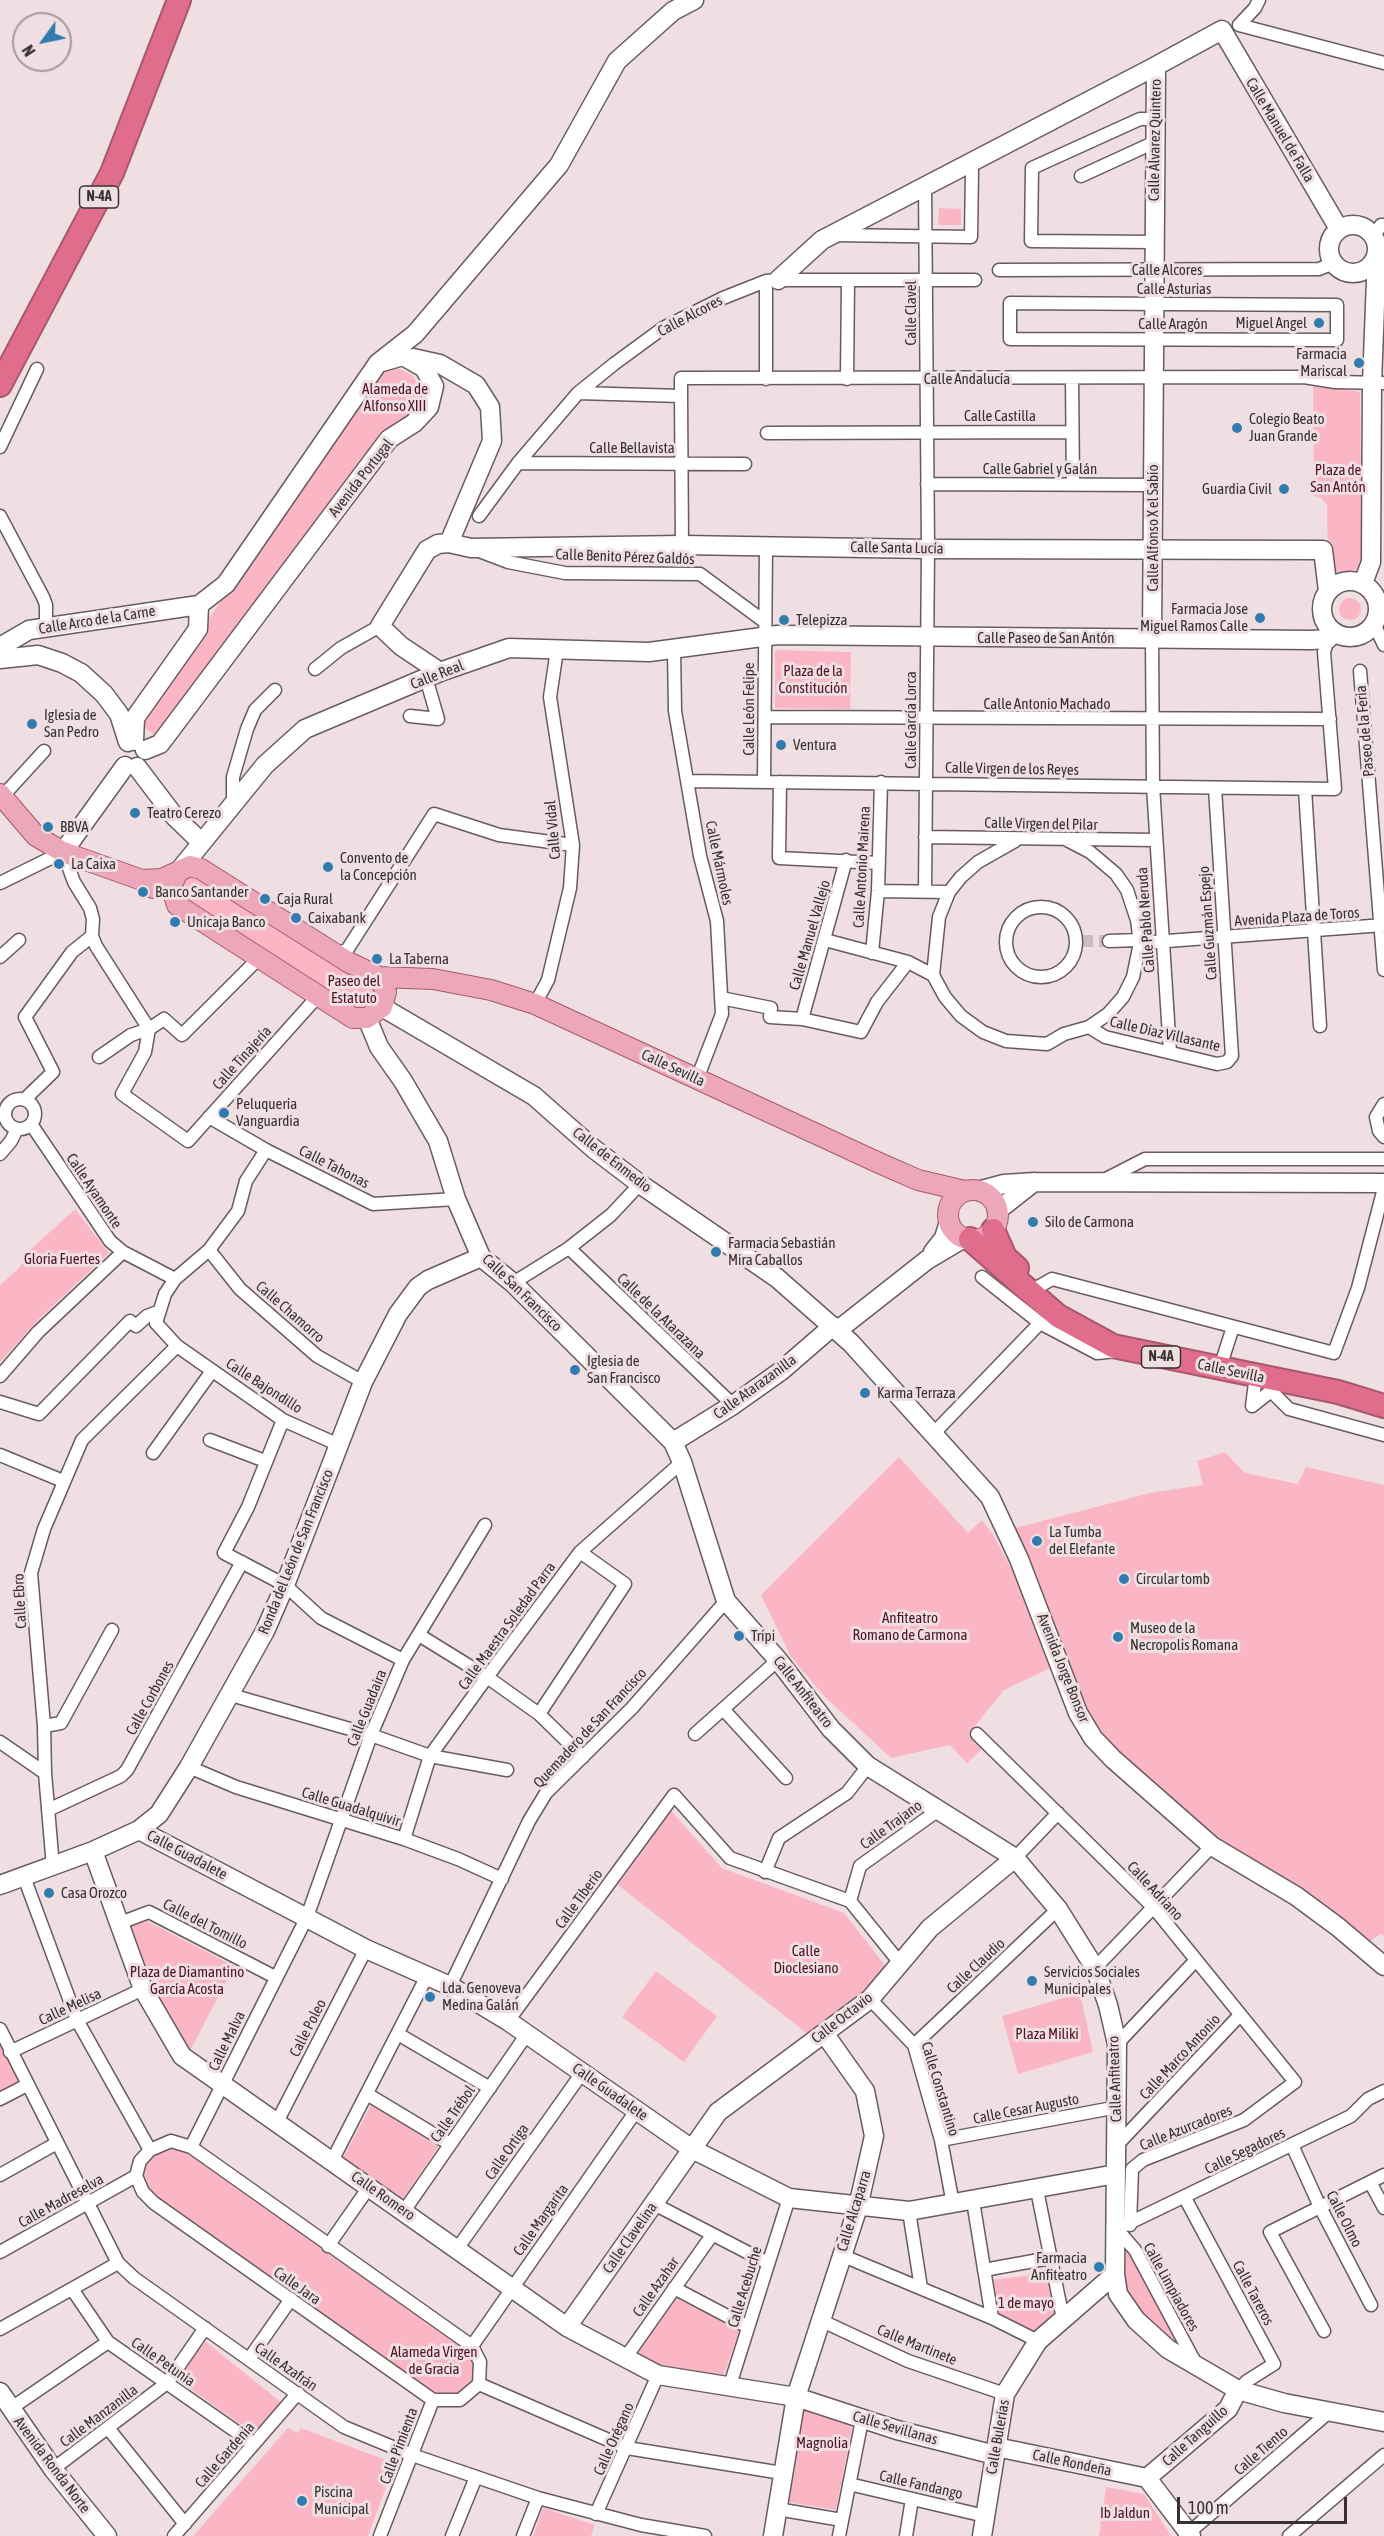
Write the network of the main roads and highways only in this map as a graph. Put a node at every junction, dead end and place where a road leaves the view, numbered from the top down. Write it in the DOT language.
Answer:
graph roads {
  1 [pos="179,0"];
  2 [pos="0,385"];
  3 [pos="1,795"];
  4 [pos="178,872"];
  5 [pos="142,880"];
  6 [pos="177,905"];
  7 [pos="379,998"];
  8 [pos="918,1180"];
  9 [pos="972,1191"];
  10 [pos="949,1219"];
  11 [pos="995,1220"];
  12 [pos="967,1239"];
  13 [pos="1139,1346"];
  14 [pos="1384,1395"];
  15 [pos="1384,1406"];
  1 -- 2 [label="highway, N-4A"];
  3 -- 5 [label="main road"];
  4 -- 5 [label="main road"];
  4 -- 6 [label="main road"];
  4 -- 7 [label="main road"];
  5 -- 6 [label="main road"];
  6 -- 7 [label="main road"];
  7 -- 8 [label="main road, Calle Sevilla"];
  8 -- 9 [label="main road"];
  8 -- 10 [label="main road"];
  9 -- 10 [label="main road"];
  9 -- 11 [label="main road"];
  10 -- 12 [label="main road"];
  11 -- 12 [label="main road"];
  11 -- 13 [label="highway, Calle Sevilla / N-4A"];
  12 -- 13 [label="highway, Calle Sevilla / N-4A"];
  13 -- 14 [label="highway, Calle Sevilla / N-4A"];
  13 -- 15 [label="highway, Calle Sevilla / N-4A"];
}
